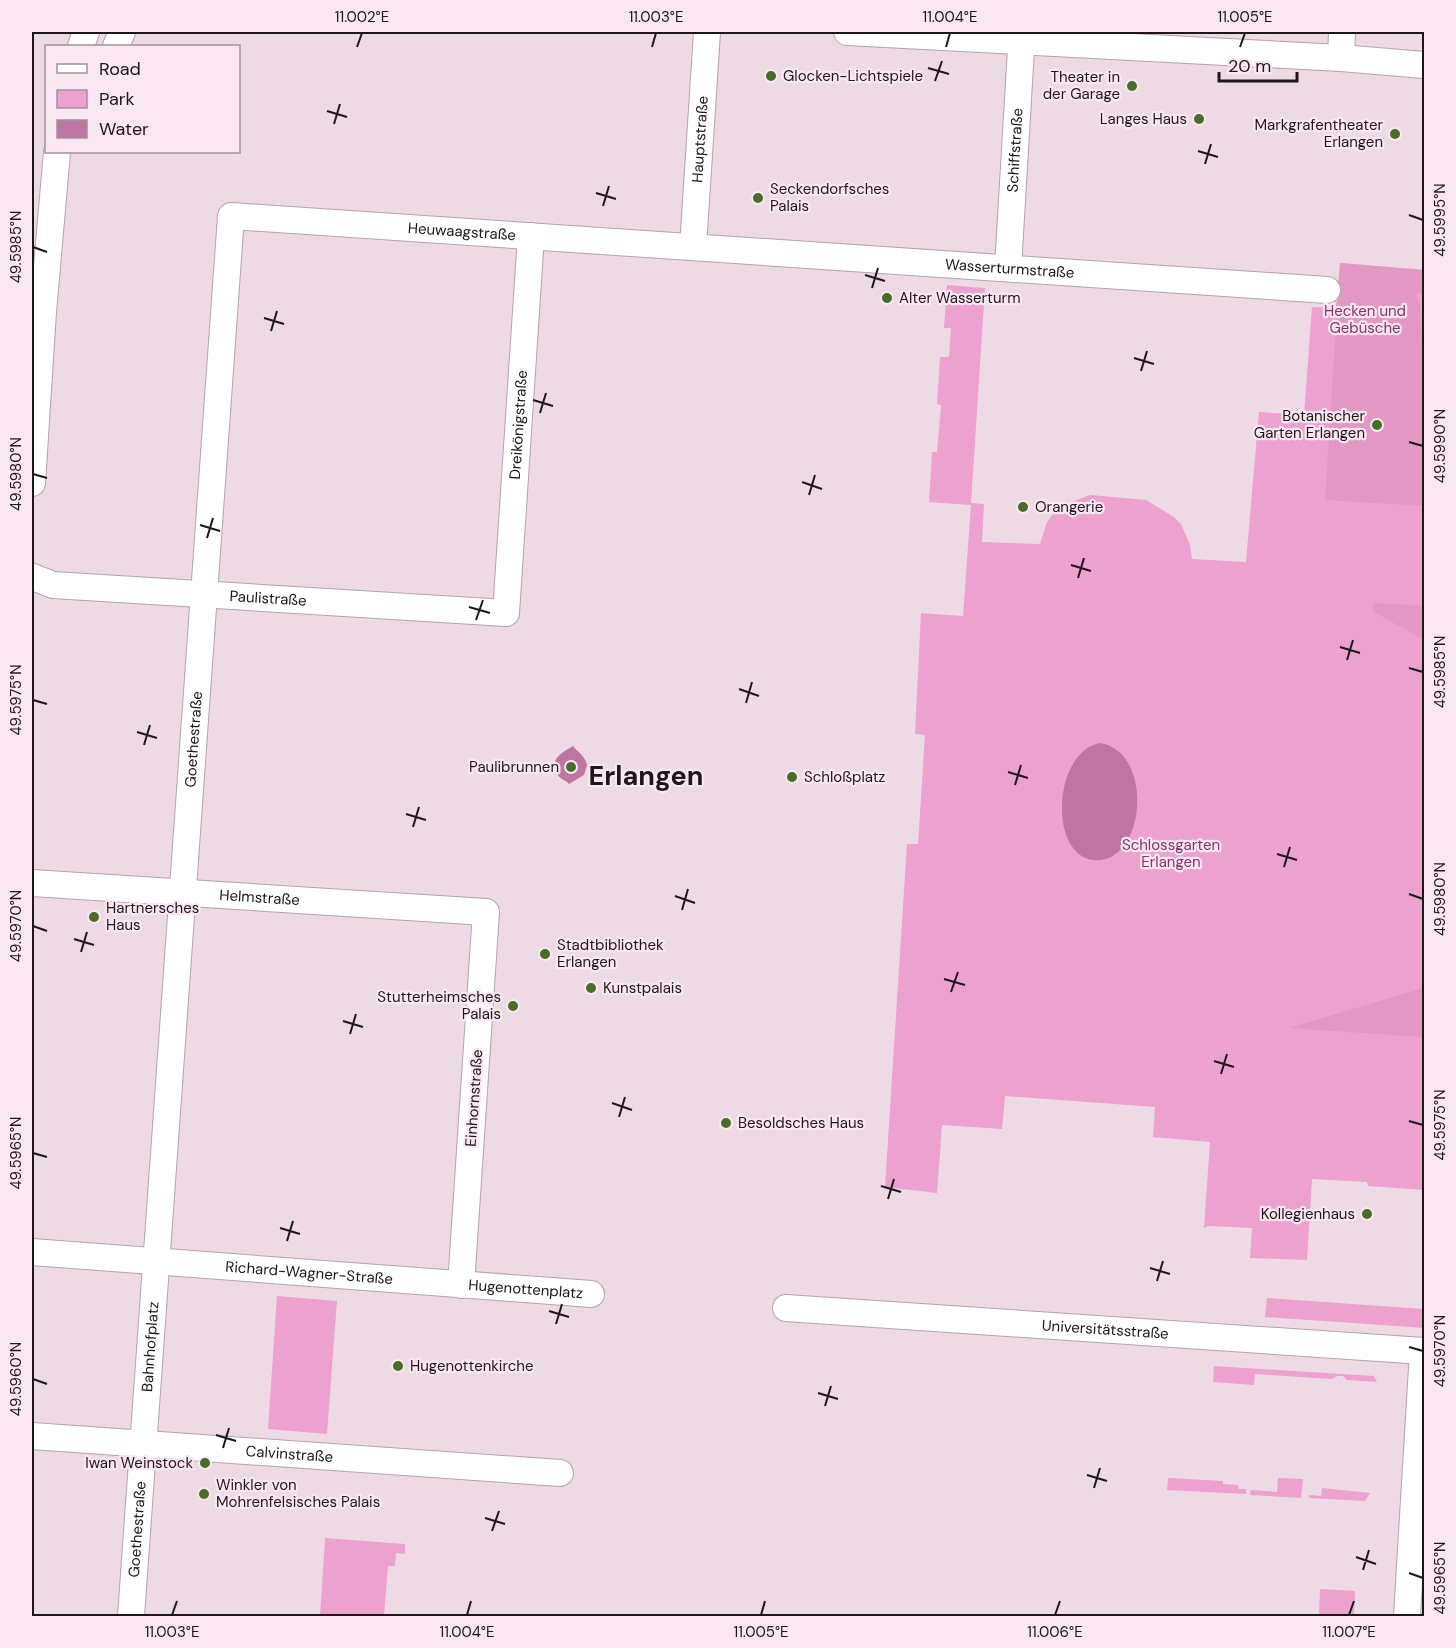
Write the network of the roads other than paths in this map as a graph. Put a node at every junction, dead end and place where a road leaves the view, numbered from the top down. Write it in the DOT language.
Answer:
graph roads {
  1 [pos="707,32"];
  2 [pos="847,32"];
  3 [pos="1342,32"];
  4 [pos="1022,37"];
  5 [pos="1341,58"];
  6 [pos="1425,65"];
  7 [pos="57,153"];
  8 [pos="231,216"];
  9 [pos="531,236"];
  10 [pos="693,247"];
  11 [pos="1008,268"];
  12 [pos="1327,290"];
  13 [pos="32,483"];
  14 [pos="32,578"];
  15 [pos="217,596"];
  16 [pos="506,613"];
  17 [pos="32,883"];
  18 [pos="182,891"];
  19 [pos="486,912"];
  20 [pos="32,1252"];
  21 [pos="156,1262"];
  22 [pos="461,1285"];
  23 [pos="591,1294"];
  24 [pos="786,1308"];
  25 [pos="1424,1351"];
  26 [pos="32,1436"];
  27 [pos="143,1443"];
  28 [pos="560,1473"];
  29 [pos="131,1617"];
  30 [pos="1407,1617"];
  1 -- 10 [label="street, Hauptstraße"];
  2 -- 4 [label="street"];
  3 -- 5 [label="street"];
  4 -- 5 [label="street"];
  4 -- 11 [label="street, Schiffstraße"];
  5 -- 6 [label="street"];
  7 -- 13 [label="street"];
  8 -- 9 [label="street, Heuwaagstraße"];
  8 -- 15 [label="street, Goethestraße"];
  9 -- 10 [label="street, Heuwaagstraße"];
  9 -- 16 [label="street, Dreikönigstraße"];
  10 -- 11 [label="street, Wasserturmstraße"];
  11 -- 12 [label="street, Wasserturmstraße"];
  14 -- 15 [label="street, Paulistraße"];
  15 -- 16 [label="street, Paulistraße"];
  15 -- 18 [label="street, Goethestraße"];
  17 -- 18 [label="street, Helmstraße"];
  18 -- 19 [label="street, Helmstraße"];
  18 -- 21 [label="street, Goethestraße"];
  19 -- 22 [label="street, Einhornstraße"];
  20 -- 21 [label="street"];
  21 -- 22 [label="street, Richard-Wagner-Straße"];
  21 -- 27 [label="street, Bahnhofplatz"];
  22 -- 23 [label="street, Hugenottenplatz"];
  24 -- 25 [label="street, Universitätsstraße"];
  25 -- 30 [label="street"];
  26 -- 27 [label="street"];
  27 -- 28 [label="street, Calvinstraße"];
  27 -- 29 [label="street, Goethestraße"];
}
